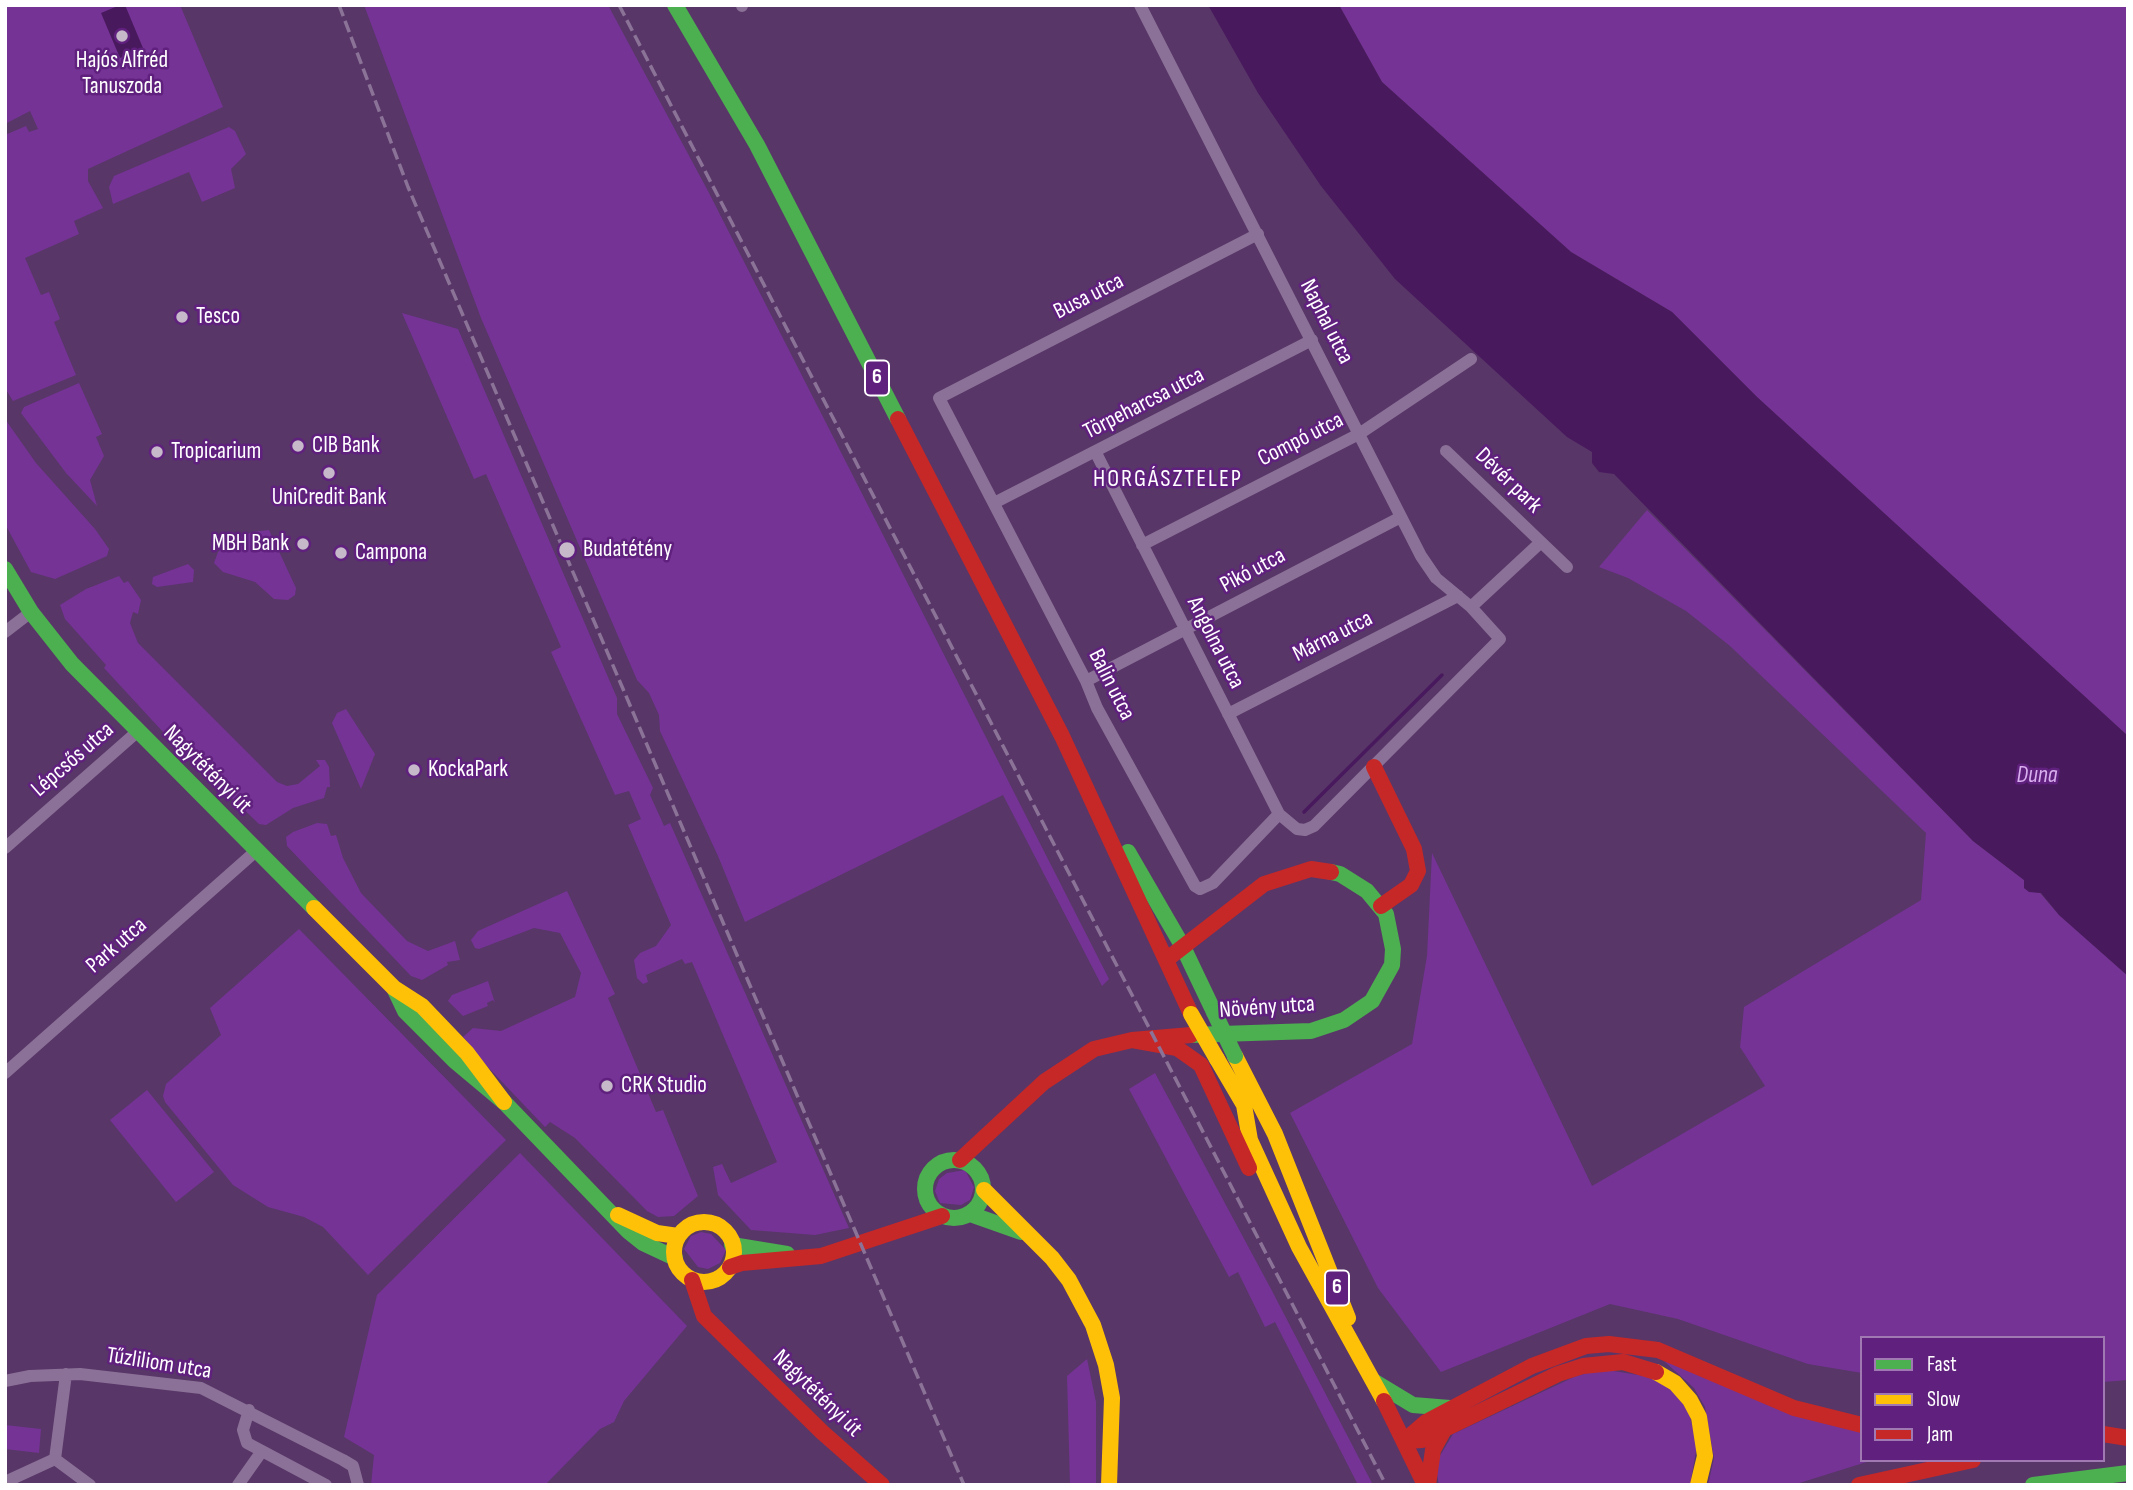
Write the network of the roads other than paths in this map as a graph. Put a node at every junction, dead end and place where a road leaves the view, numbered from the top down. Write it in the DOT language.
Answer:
graph roads {
  1 [pos="676,5"];
  2 [pos="683,5"];
  3 [pos="1140,5"];
  4 [pos="687,24"];
  5 [pos="1258,234"];
  6 [pos="1312,340"];
  7 [pos="1471,359"];
  8 [pos="939,398"];
  9 [pos="1359,434"];
  10 [pos="1446,451"];
  11 [pos="1096,453"];
  12 [pos="994,503"];
  13 [pos="1401,517"];
  14 [pos="1541,542"];
  15 [pos="1142,545"];
  16 [pos="1567,567"];
  17 [pos="5,569"];
  18 [pos="1458,596"];
  19 [pos="1471,607"];
  20 [pos="31,612"];
  21 [pos="1185,630"];
  22 [pos="5,632"];
  23 [pos="1086,681"];
  24 [pos="1228,714"];
  25 [pos="137,732"];
  26 [pos="1062,736"];
  27 [pos="1374,768"];
  28 [pos="1279,814"];
  29 [pos="5,848"];
  30 [pos="256,851"];
  31 [pos="1381,906"];
  32 [pos="1183,947"];
  33 [pos="1166,960"];
  34 [pos="1132,1040"];
  35 [pos="5,1073"];
  36 [pos="997,1127"];
  37 [pos="960,1160"];
  38 [pos="979,1173"];
  39 [pos="984,1190"];
  40 [pos="925,1194"];
  41 [pos="613,1213"];
  42 [pos="970,1214"];
  43 [pos="942,1216"];
  44 [pos="901,1227"];
  45 [pos="1027,1234"];
  46 [pos="678,1236"];
  47 [pos="732,1245"];
  48 [pos="1298,1247"];
  49 [pos="803,1257"];
  50 [pos="675,1258"];
  51 [pos="730,1267"];
  52 [pos="692,1280"];
  53 [pos="711,1283"];
  54 [pos="723,1335"];
  55 [pos="66,1374"];
  56 [pos="1371,1376"];
  57 [pos="5,1381"];
  58 [pos="1450,1408"];
  59 [pos="249,1410"];
  60 [pos="1860,1424"];
  61 [pos="1444,1430"];
  62 [pos="2105,1434"];
  63 [pos="2128,1440"];
  64 [pos="1404,1441"];
  65 [pos="2105,1444"];
  66 [pos="262,1451"];
  67 [pos="55,1459"];
  68 [pos="1964,1462"];
  69 [pos="2128,1473"];
  70 [pos="5,1482"];
  71 [pos="90,1485"];
  72 [pos="238,1485"];
  73 [pos="326,1485"];
  74 [pos="358,1485"];
  75 [pos="882,1485"];
  76 [pos="1109,1485"];
  77 [pos="1427,1485"];
  78 [pos="1698,1485"];
  79 [pos="1859,1485"];
  80 [pos="2033,1485"];
  1 -- 4 [label="main road, 6"];
  2 -- 4 [label="main road"];
  3 -- 5 [label="street, Naphal utca"];
  4 -- 26 [label="main road, 6"];
  5 -- 6 [label="street, Naphal utca"];
  5 -- 8 [label="street, Busa utca"];
  6 -- 9 [label="street, Naphal utca"];
  6 -- 11 [label="street, Törpeharcsa utca"];
  7 -- 9 [label="street, Compó utca"];
  8 -- 12 [label="street, Balin utca"];
  9 -- 13 [label="street, Naphal utca"];
  9 -- 15 [label="street, Compó utca"];
  10 -- 14 [label="street, Dévér park"];
  11 -- 12 [label="street, Törpeharcsa utca"];
  11 -- 15 [label="street, Angolna utca"];
  12 -- 23 [label="street, Balin utca"];
  13 -- 18 [label="street, Naphal utca"];
  13 -- 21 [label="street, Pikó utca"];
  14 -- 16 [label="street, Dévér park"];
  14 -- 19 [label="street, Dévér park"];
  15 -- 21 [label="street, Angolna utca"];
  17 -- 20 [label="main road, Nagytétényi út"];
  18 -- 19 [label="street, Naphal utca"];
  18 -- 24 [label="street, Márna utca"];
  19 -- 27 [label="street, Naphal utca"];
  20 -- 22 [label="street"];
  20 -- 25 [label="main road, Nagytétényi út"];
  21 -- 23 [label="street, Pikó utca"];
  21 -- 24 [label="street, Angolna utca"];
  23 -- 28 [label="street, Balin utca"];
  24 -- 28 [label="street, Angolna utca"];
  25 -- 29 [label="street, Lépcsős utca"];
  25 -- 30 [label="main road, Nagytétényi út"];
  26 -- 32 [label="main road, 6"];
  26 -- 33 [label="main road, 6"];
  27 -- 28 [label="street"];
  27 -- 31 [label="main road"];
  30 -- 35 [label="street, Park utca"];
  30 -- 41 [label="main road, Nagytétényi út"];
  31 -- 32 [label="main road"];
  31 -- 34 [label="main road, Növény utca"];
  32 -- 33 [label="main road"];
  32 -- 56 [label="main road, 6, bridge"];
  33 -- 48 [label="main road, 6, bridge"];
  34 -- 36 [label="main road, Növény utca"];
  34 -- 48 [label="main road"];
  36 -- 37 [label="main road, Növény utca"];
  36 -- 38 [label="main road, Növény utca"];
  37 -- 38 [label="main road"];
  37 -- 40 [label="main road, Növény utca"];
  38 -- 39 [label="main road"];
  39 -- 42 [label="main road"];
  39 -- 45 [label="main road"];
  40 -- 43 [label="main road"];
  40 -- 44 [label="main road, Növény utca"];
  41 -- 46 [label="main road, Nagytétényi út"];
  41 -- 50 [label="main road, Nagytétényi út"];
  42 -- 43 [label="main road"];
  42 -- 45 [label="main road"];
  43 -- 44 [label="main road"];
  44 -- 49 [label="main road"];
  45 -- 76 [label="main road"];
  46 -- 47 [label="main road"];
  46 -- 50 [label="main road"];
  47 -- 49 [label="main road"];
  47 -- 51 [label="main road"];
  48 -- 56 [label="main road, 6"];
  49 -- 51 [label="main road"];
  50 -- 52 [label="main road, Nagytétényi út"];
  51 -- 53 [label="main road"];
  52 -- 53 [label="main road"];
  52 -- 54 [label="main road, Nagytétényi út"];
  53 -- 54 [label="main road, Nagytétényi út"];
  54 -- 75 [label="main road, Nagytétényi út"];
  55 -- 57 [label="street, Tűzliliom utca"];
  55 -- 59 [label="street, Tűzliliom utca"];
  55 -- 67 [label="street"];
  56 -- 58 [label="main road"];
  56 -- 64 [label="main road, 6"];
  58 -- 60 [label="main road"];
  58 -- 64 [label="main road"];
  59 -- 66 [label="street"];
  59 -- 74 [label="street, Tűzliliom utca"];
  61 -- 64 [label="main road"];
  61 -- 77 [label="main road"];
  61 -- 78 [label="main road"];
  62 -- 63 [label="main road"];
  63 -- 65 [label="main road"];
  64 -- 77 [label="main road, 6"];
  66 -- 72 [label="street"];
  66 -- 73 [label="street"];
  67 -- 70 [label="street"];
  67 -- 71 [label="street"];
  68 -- 79 [label="main road"];
  69 -- 80 [label="main road"];
}
